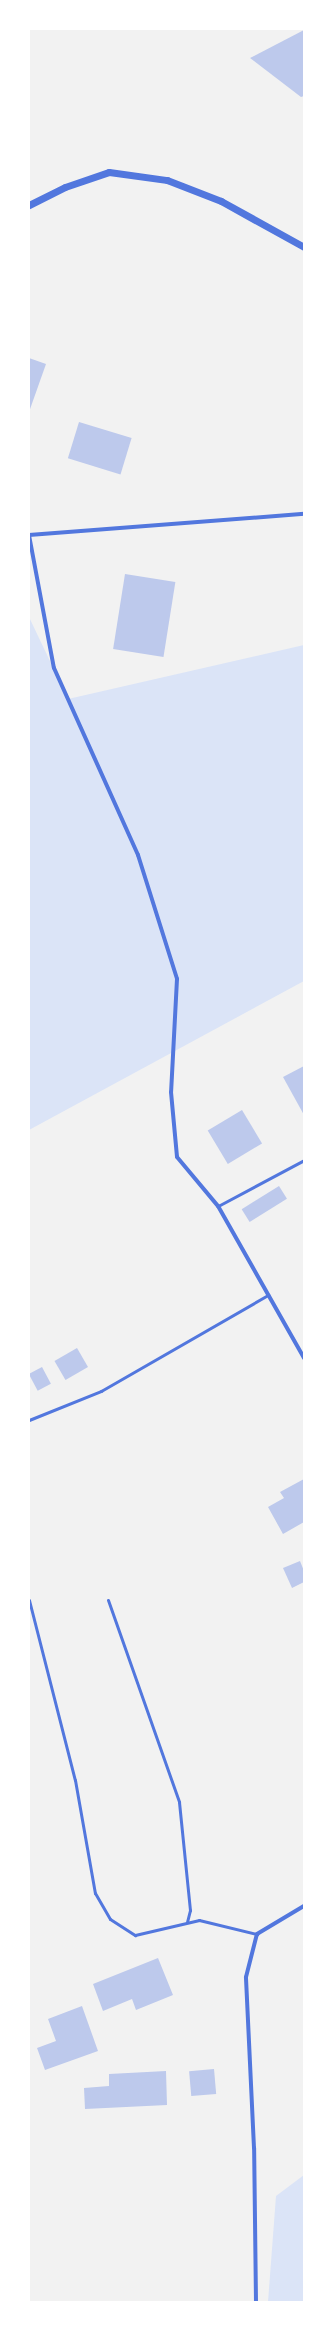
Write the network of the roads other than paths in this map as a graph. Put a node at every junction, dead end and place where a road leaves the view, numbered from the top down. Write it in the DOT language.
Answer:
graph roads {
  1 [pos="29,206"];
  2 [pos="304,247"];
  3 [pos="304,514"];
  4 [pos="29,535"];
  5 [pos="304,1160"];
  6 [pos="218,1206"];
  7 [pos="268,1295"];
  8 [pos="304,1358"];
  9 [pos="29,1420"];
  10 [pos="29,1600"];
  11 [pos="108,1600"];
  12 [pos="304,1906"];
  13 [pos="187,1922"];
  14 [pos="257,1934"];
  15 [pos="256,2302"];
  1 -- 2 [label="street"];
  3 -- 4 [label="street"];
  4 -- 6 [label="street"];
  5 -- 6 [label="lane"];
  6 -- 7 [label="street"];
  7 -- 8 [label="street"];
  7 -- 9 [label="lane"];
  10 -- 13 [label="lane"];
  11 -- 13 [label="lane"];
  12 -- 14 [label="street"];
  13 -- 14 [label="lane"];
  14 -- 15 [label="street"];
}
